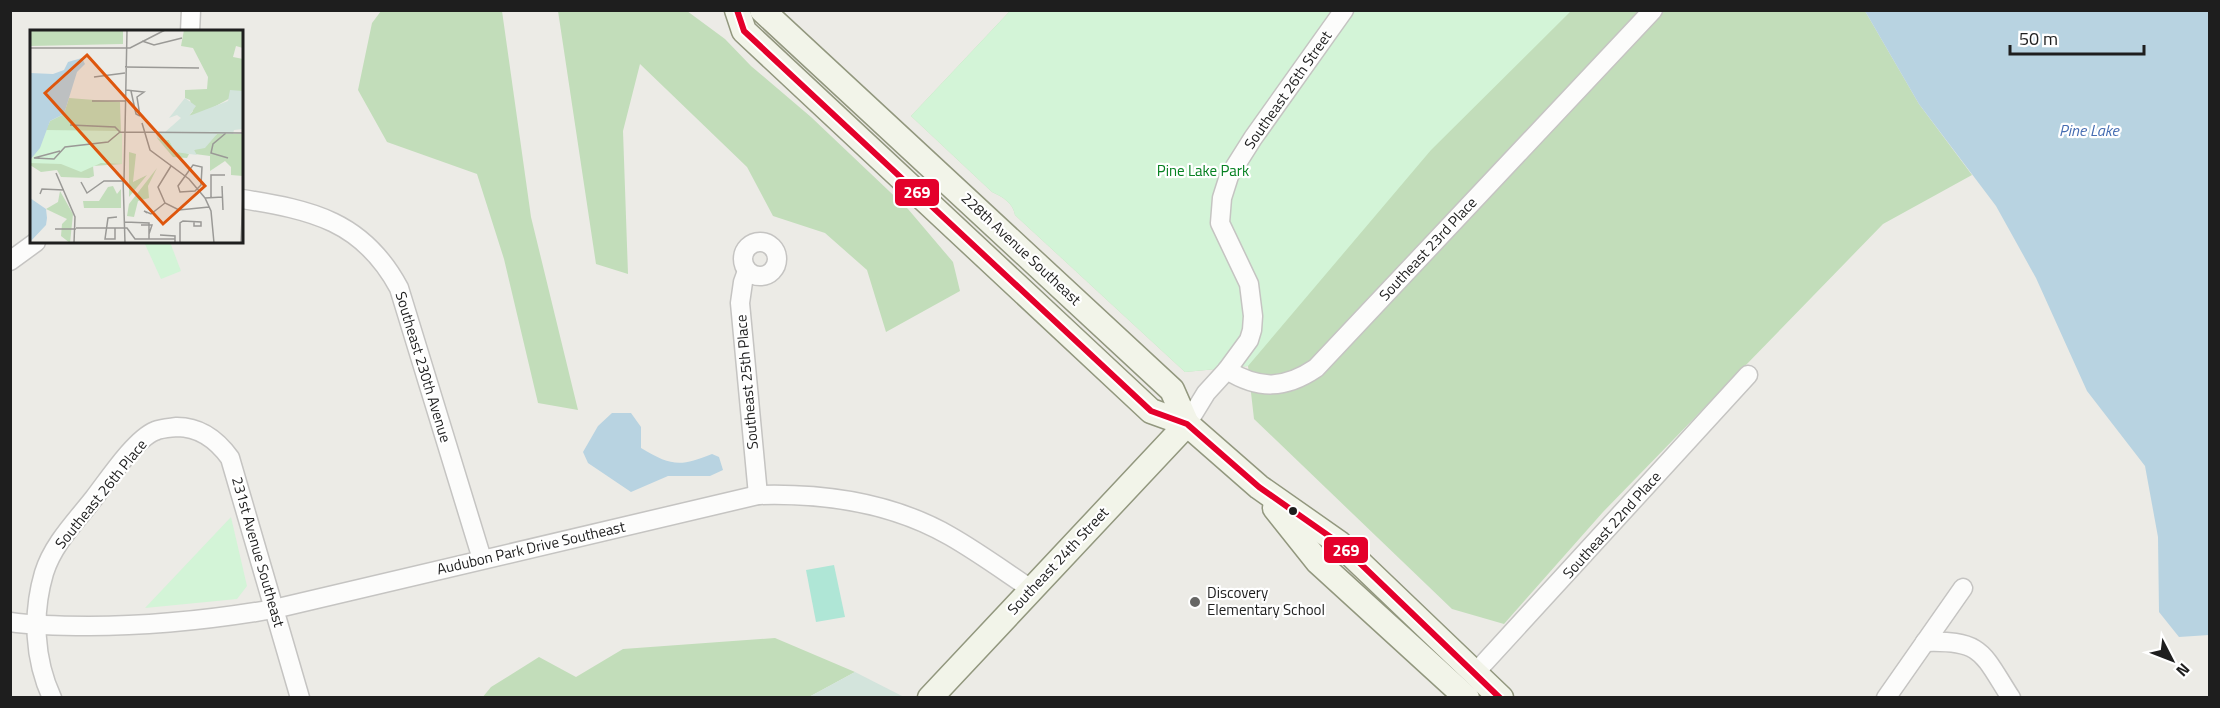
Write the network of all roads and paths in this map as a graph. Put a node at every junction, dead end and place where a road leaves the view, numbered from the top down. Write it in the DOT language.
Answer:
graph roads {
  1 [pos="191,10"];
  2 [pos="737,10"];
  3 [pos="762,10"];
  4 [pos="1344,10"];
  5 [pos="1653,10"];
  6 [pos="190,30"];
  7 [pos="895,133"];
  8 [pos="874,152"];
  9 [pos="243,199"];
  10 [pos="35,243"];
  11 [pos="10,261"];
  12 [pos="747,271"];
  13 [pos="1227,370"];
  14 [pos="1748,375"];
  15 [pos="1187,424"];
  16 [pos="187,427"];
  17 [pos="1259,487"];
  18 [pos="758,495"];
  19 [pos="482,559"];
  20 [pos="1963,588"];
  21 [pos="1031,590"];
  22 [pos="274,609"];
  23 [pos="10,622"];
  24 [pos="36,626"];
  25 [pos="1925,642"];
  26 [pos="1475,674"];
  27 [pos="52,698"];
  28 [pos="300,698"];
  29 [pos="930,698"];
  30 [pos="1467,698"];
  31 [pos="1501,698"];
  32 [pos="1886,698"];
  33 [pos="2012,698"];
  1 -- 6 [label="street"];
  2 -- 8 [label="main road, 228th Avenue Southeast"];
  3 -- 7 [label="main road, 228th Avenue Southeast"];
  4 -- 13 [label="street, Southeast 26th Street"];
  5 -- 13 [label="street, Southeast 23rd Place"];
  7 -- 8 [label="main road"];
  7 -- 15 [label="main road, 228th Avenue Southeast"];
  8 -- 15 [label="main road, 228th Avenue Southeast"];
  9 -- 19 [label="street, Southeast 230th Avenue"];
  10 -- 11 [label="street"];
  12 -- 18 [label="street, Southeast 25th Place"];
  13 -- 15 [label="street"];
  14 -- 26 [label="street, Southeast 22nd Place"];
  15 -- 17 [label="main road, 228th Avenue Southeast"];
  15 -- 21 [label="main road, Southeast 24th Street"];
  16 -- 22 [label="street, 231st Avenue Southeast"];
  16 -- 24 [label="street, Southeast 26th Place"];
  17 -- 26 [label="main road, 228th Avenue Southeast"];
  17 -- 30 [label="main road, 228th Avenue Southeast"];
  18 -- 19 [label="street, Audubon Park Drive Southeast"];
  18 -- 21 [label="street, Audubon Park Drive Southeast"];
  19 -- 22 [label="street, Audubon Park Drive Southeast"];
  20 -- 25 [label="street"];
  21 -- 29 [label="main road, Southeast 24th Street"];
  22 -- 24 [label="street, Audubon Park Drive Southeast"];
  22 -- 28 [label="street, 231st Avenue Southeast"];
  23 -- 24 [label="street, Audubon Park Drive Southeast"];
  24 -- 27 [label="street, Southeast 26th Place"];
  25 -- 32 [label="street"];
  25 -- 33 [label="street"];
  26 -- 31 [label="main road, 228th Avenue Southeast"];
}
